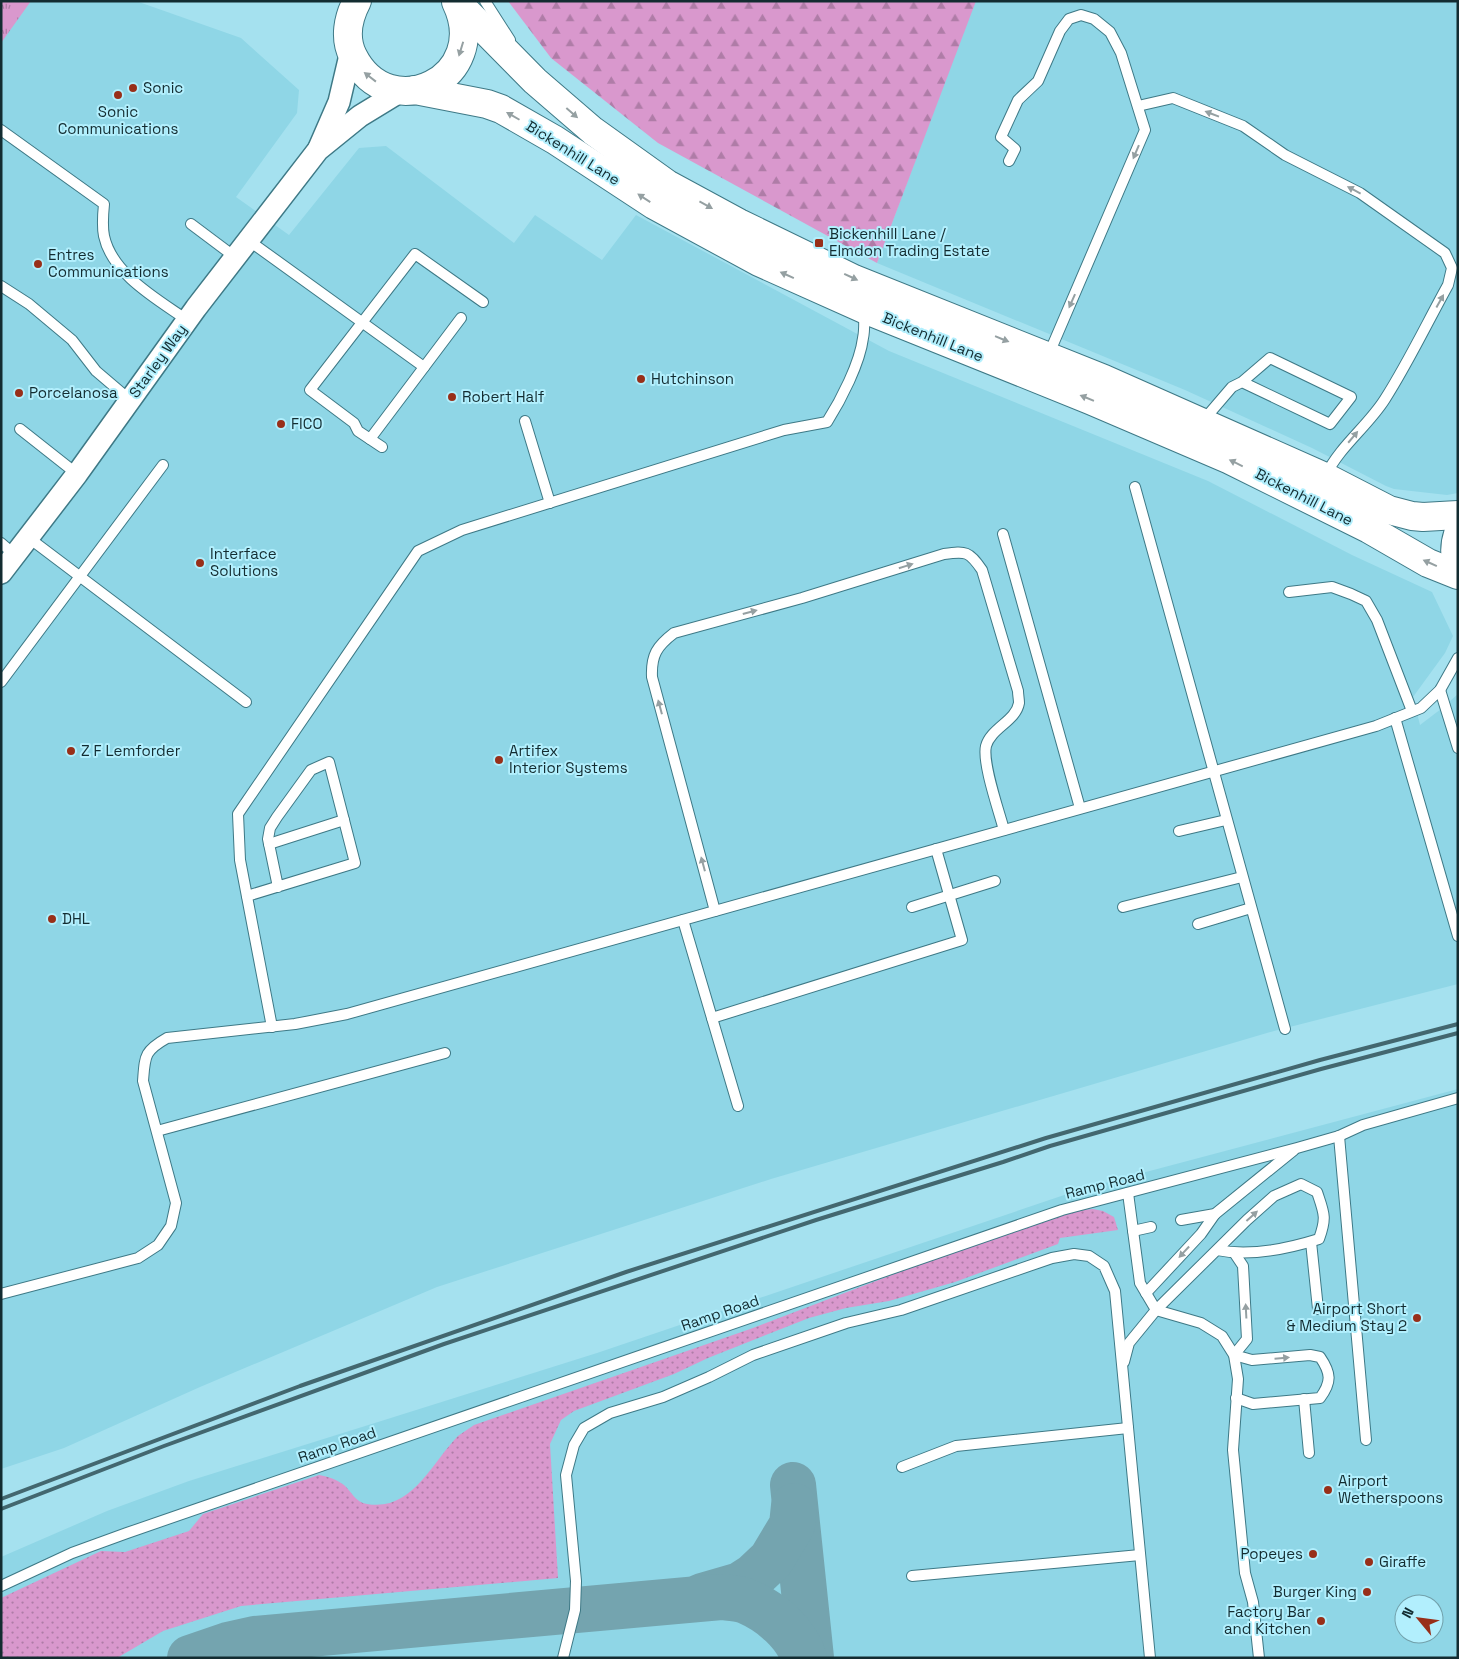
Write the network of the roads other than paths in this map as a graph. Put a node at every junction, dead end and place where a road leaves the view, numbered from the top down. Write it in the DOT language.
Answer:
graph roads {
  1 [pos="335,1"];
  2 [pos="357,1"];
  3 [pos="485,1"];
  4 [pos="456,2"];
  5 [pos="349,40"];
  6 [pos="535,81"];
  7 [pos="408,90"];
  8 [pos="1138,106"];
  9 [pos="1,130"];
  10 [pos="318,150"];
  11 [pos="1009,161"];
  12 [pos="191,224"];
  13 [pos="248,240"];
  14 [pos="235,257"];
  15 [pos="1,286"];
  16 [pos="483,302"];
  17 [pos="864,309"];
  18 [pos="461,318"];
  19 [pos="187,320"];
  20 [pos="362,324"];
  21 [pos="1047,357"];
  22 [pos="424,367"];
  23 [pos="1242,382"];
  24 [pos="130,400"];
  25 [pos="524,421"];
  26 [pos="1202,422"];
  27 [pos="20,429"];
  28 [pos="370,439"];
  29 [pos="382,447"];
  30 [pos="163,465"];
  31 [pos="77,474"];
  32 [pos="1325,477"];
  33 [pos="1135,487"];
  34 [pos="550,502"];
  35 [pos="1458,515"];
  36 [pos="1003,534"];
  37 [pos="1458,534"];
  38 [pos="28,538"];
  39 [pos="8,549"];
  40 [pos="1458,566"];
  41 [pos="1,574"];
  42 [pos="1458,574"];
  43 [pos="79,577"];
  44 [pos="1289,592"];
  45 [pos="1458,658"];
  46 [pos="1,682"];
  47 [pos="1440,690"];
  48 [pos="246,702"];
  49 [pos="1412,711"];
  50 [pos="1395,718"];
  51 [pos="1457,742"];
  52 [pos="1212,771"];
  53 [pos="1080,808"];
  54 [pos="344,820"];
  55 [pos="1226,820"];
  56 [pos="1004,830"];
  57 [pos="1178,832"];
  58 [pos="270,844"];
  59 [pos="936,849"];
  60 [pos="1242,877"];
  61 [pos="994,881"];
  62 [pos="278,887"];
  63 [pos="949,894"];
  64 [pos="247,896"];
  65 [pos="912,907"];
  66 [pos="1123,907"];
  67 [pos="1251,908"];
  68 [pos="715,911"];
  69 [pos="683,920"];
  70 [pos="1198,924"];
  71 [pos="1458,936"];
  72 [pos="712,1018"];
  73 [pos="272,1027"];
  74 [pos="1285,1029"];
  75 [pos="445,1053"];
  76 [pos="1458,1098"];
  77 [pos="738,1106"];
  78 [pos="157,1131"];
  79 [pos="1339,1136"];
  80 [pos="1297,1148"];
  81 [pos="1128,1193"];
  82 [pos="1214,1214"];
  83 [pos="1181,1220"];
  84 [pos="1151,1227"];
  85 [pos="1133,1231"];
  86 [pos="1311,1242"];
  87 [pos="1217,1250"];
  88 [pos="1235,1254"];
  89 [pos="1146,1293"];
  90 [pos="1,1294"];
  91 [pos="1318,1309"];
  92 [pos="1156,1310"];
  93 [pos="1234,1355"];
  94 [pos="1122,1367"];
  95 [pos="1236,1398"];
  96 [pos="1304,1400"];
  97 [pos="1128,1428"];
  98 [pos="1366,1440"];
  99 [pos="1308,1453"];
  100 [pos="902,1467"];
  101 [pos="1140,1555"];
  102 [pos="912,1576"];
  103 [pos="1,1586"];
  104 [pos="563,1658"];
  105 [pos="1150,1658"];
  106 [pos="1259,1658"];
  1 -- 5 [label="main road"];
  2 -- 5 [label="main road"];
  3 -- 6 [label="lane"];
  4 -- 6 [label="main road, Bickenhill Lane"];
  4 -- 7 [label="main road, one-way"];
  7 -- 5 [label="main road, Bickenhill Lane, one-way"];
  5 -- 10 [label="street"];
  6 -- 21 [label="main road, Bickenhill Lane, one-way"];
  7 -- 10 [label="street"];
  17 -- 7 [label="main road, Bickenhill Lane, one-way"];
  8 -- 11 [label="lane"];
  8 -- 21 [label="lane, one-way"];
  32 -- 8 [label="lane, one-way"];
  9 -- 19 [label="lane"];
  10 -- 13 [label="street, Starley Way"];
  12 -- 14 [label="lane"];
  13 -- 14 [label="street, Starley Way"];
  13 -- 20 [label="lane"];
  14 -- 19 [label="street, Starley Way"];
  15 -- 24 [label="lane"];
  16 -- 20 [label="lane"];
  17 -- 34 [label="lane"];
  42 -- 17 [label="main road, Bickenhill Lane, one-way"];
  18 -- 22 [label="lane"];
  19 -- 24 [label="street, Starley Way"];
  20 -- 22 [label="lane"];
  20 -- 28 [label="lane"];
  21 -- 26 [label="main road, Bickenhill Lane"];
  22 -- 28 [label="lane"];
  23 -- 23 [label="lane"];
  23 -- 26 [label="lane"];
  24 -- 31 [label="street, Starley Way"];
  25 -- 34 [label="lane"];
  26 -- 32 [label="main road, Bickenhill Lane"];
  27 -- 31 [label="lane"];
  28 -- 29 [label="lane"];
  30 -- 43 [label="lane"];
  31 -- 38 [label="street, Starley Way"];
  32 -- 35 [label="main road, Bickenhill Lane"];
  33 -- 52 [label="lane"];
  34 -- 64 [label="lane"];
  36 -- 53 [label="lane"];
  37 -- 40 [label="main road"];
  38 -- 39 [label="street, Starley Way"];
  38 -- 43 [label="lane"];
  39 -- 41 [label="street, Starley Way"];
  43 -- 46 [label="lane"];
  43 -- 48 [label="lane"];
  44 -- 49 [label="lane"];
  45 -- 47 [label="lane"];
  47 -- 49 [label="lane"];
  47 -- 51 [label="lane"];
  49 -- 50 [label="lane"];
  50 -- 52 [label="lane"];
  50 -- 71 [label="lane"];
  52 -- 53 [label="lane"];
  52 -- 55 [label="lane"];
  53 -- 56 [label="lane"];
  54 -- 58 [label="lane"];
  54 -- 58 [label="lane"];
  54 -- 62 [label="lane"];
  55 -- 57 [label="lane"];
  55 -- 60 [label="lane"];
  56 -- 59 [label="lane"];
  68 -- 56 [label="lane, one-way"];
  58 -- 62 [label="lane"];
  59 -- 63 [label="lane"];
  59 -- 68 [label="lane"];
  60 -- 66 [label="lane"];
  60 -- 67 [label="lane"];
  61 -- 63 [label="lane"];
  62 -- 64 [label="lane"];
  63 -- 65 [label="lane"];
  63 -- 72 [label="lane"];
  64 -- 73 [label="lane"];
  67 -- 70 [label="lane"];
  67 -- 74 [label="lane"];
  68 -- 69 [label="lane"];
  69 -- 72 [label="lane"];
  69 -- 73 [label="lane"];
  72 -- 77 [label="lane"];
  73 -- 78 [label="lane"];
  75 -- 78 [label="lane"];
  76 -- 79 [label="lane, Ramp Road"];
  78 -- 90 [label="lane"];
  79 -- 80 [label="lane, Ramp Road"];
  79 -- 98 [label="lane"];
  80 -- 81 [label="lane, Ramp Road"];
  80 -- 82 [label="lane"];
  81 -- 85 [label="lane"];
  81 -- 103 [label="lane, Ramp Road"];
  82 -- 83 [label="lane"];
  82 -- 89 [label="lane, one-way"];
  84 -- 85 [label="lane"];
  85 -- 89 [label="lane"];
  87 -- 86 [label="lane, one-way"];
  86 -- 88 [label="lane"];
  86 -- 91 [label="lane"];
  87 -- 88 [label="lane"];
  87 -- 92 [label="lane"];
  93 -- 88 [label="lane, one-way"];
  89 -- 92 [label="lane"];
  92 -- 93 [label="lane"];
  92 -- 94 [label="lane"];
  93 -- 95 [label="lane"];
  93 -- 96 [label="lane, one-way"];
  94 -- 97 [label="lane"];
  94 -- 104 [label="lane"];
  95 -- 96 [label="lane"];
  95 -- 106 [label="lane"];
  96 -- 99 [label="lane"];
  97 -- 100 [label="lane"];
  97 -- 101 [label="lane"];
  101 -- 102 [label="lane"];
  101 -- 105 [label="lane"];
}
